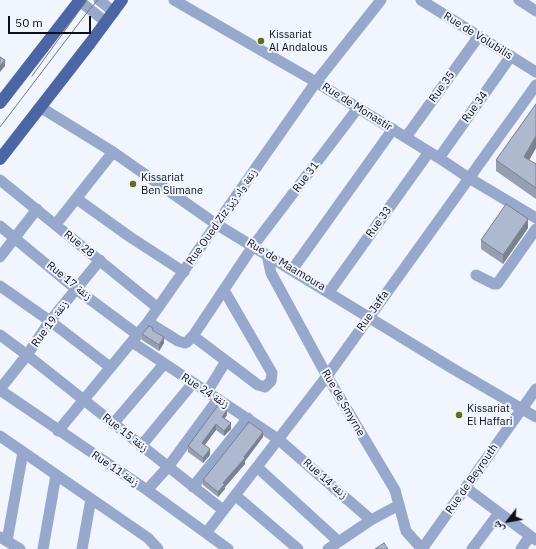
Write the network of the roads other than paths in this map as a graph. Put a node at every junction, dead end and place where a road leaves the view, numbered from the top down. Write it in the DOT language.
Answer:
graph roads {
  1 [pos="79,0"];
  2 [pos="99,0"];
  3 [pos="122,0"];
  4 [pos="174,0"];
  5 [pos="381,0"];
  6 [pos="421,0"];
  7 [pos="519,0"];
  8 [pos="536,11"];
  9 [pos="114,12"];
  10 [pos="106,22"];
  11 [pos="478,36"];
  12 [pos="511,56"];
  13 [pos="536,72"];
  14 [pos="316,82"];
  15 [pos="536,85"];
  16 [pos="0,103"];
  17 [pos="40,107"];
  18 [pos="358,108"];
  19 [pos="393,130"];
  20 [pos="406,137"];
  21 [pos="113,152"];
  22 [pos="429,152"];
  23 [pos="439,158"];
  24 [pos="0,159"];
  25 [pos="469,178"];
  26 [pos="0,180"];
  27 [pos="77,199"];
  28 [pos="36,209"];
  29 [pos="536,218"];
  30 [pos="56,224"];
  31 [pos="216,224"];
  32 [pos="0,226"];
  33 [pos="536,229"];
  34 [pos="16,238"];
  35 [pos="253,246"];
  36 [pos="267,255"];
  37 [pos="0,257"];
  38 [pos="100,260"];
  39 [pos="292,270"];
  40 [pos="184,272"];
  41 [pos="476,275"];
  42 [pos="0,286"];
  43 [pos="76,289"];
  44 [pos="224,290"];
  45 [pos="329,292"];
  46 [pos="158,308"];
  47 [pos="368,317"];
  48 [pos="50,321"];
  49 [pos="148,322"];
  50 [pos="0,335"];
  51 [pos="135,339"];
  52 [pos="189,340"];
  53 [pos="27,355"];
  54 [pos="226,361"];
  55 [pos="164,364"];
  56 [pos="110,366"];
  57 [pos="327,376"];
  58 [pos="193,383"];
  59 [pos="0,389"];
  60 [pos="536,389"];
  61 [pos="207,392"];
  62 [pos="218,399"];
  63 [pos="83,400"];
  64 [pos="522,408"];
  65 [pos="536,417"];
  66 [pos="248,418"];
  67 [pos="113,424"];
  68 [pos="58,431"];
  69 [pos="0,436"];
  70 [pos="278,439"];
  71 [pos="141,446"];
  72 [pos="23,452"];
  73 [pos="168,467"];
  74 [pos="257,468"];
  75 [pos="56,474"];
  76 [pos="193,487"];
  77 [pos="466,488"];
  78 [pos="147,490"];
  79 [pos="236,496"];
  80 [pos="91,499"];
  81 [pos="399,505"];
  82 [pos="223,510"];
  83 [pos="499,513"];
  84 [pos="371,520"];
  85 [pos="206,533"];
  86 [pos="533,538"];
  87 [pos="4,539"];
  88 [pos="338,541"];
  89 [pos="45,548"];
  90 [pos="20,549"];
  91 [pos="82,549"];
  92 [pos="158,549"];
  93 [pos="228,549"];
  94 [pos="298,549"];
  95 [pos="328,549"];
  96 [pos="422,549"];
  97 [pos="472,549"];
  98 [pos="521,549"];
  1 -- 10 [label="street"];
  1 -- 16 [label="main road"];
  2 -- 9 [label="street"];
  3 -- 9 [label="main road"];
  4 -- 14 [label="street, Rue de Monastir"];
  5 -- 14 [label="street, Rue Oued Ziz زنقة واد زيز"];
  6 -- 11 [label="street, Rue de Volubilis"];
  7 -- 8 [label="street"];
  9 -- 10 [label="main road"];
  10 -- 17 [label="main road"];
  11 -- 12 [label="street, Rue de Volubilis"];
  11 -- 20 [label="street, Rue 35"];
  12 -- 13 [label="street, Rue de Volubilis"];
  12 -- 23 [label="street, Rue 34"];
  14 -- 18 [label="street, Rue de Monastir"];
  14 -- 31 [label="street, Rue Oued Ziz زنقة واد زيز"];
  15 -- 25 [label="street, Rue Jaffa"];
  17 -- 21 [label="street, Rue de Maamoura"];
  17 -- 24 [label="main road"];
  18 -- 19 [label="street, Rue de Monastir"];
  18 -- 35 [label="street, Rue 31"];
  19 -- 20 [label="street, Rue de Monastir"];
  19 -- 39 [label="street"];
  20 -- 22 [label="street, Rue de Monastir"];
  21 -- 27 [label="street"];
  21 -- 31 [label="street, Rue de Maamoura"];
  22 -- 23 [label="street, Rue de Monastir"];
  22 -- 45 [label="street, Rue 33"];
  23 -- 25 [label="street, Rue de Monastir"];
  25 -- 29 [label="street, Rue de Monastir"];
  25 -- 47 [label="street, Rue Jaffa"];
  26 -- 28 [label="street, Rue 28"];
  27 -- 30 [label="street"];
  27 -- 40 [label="street"];
  28 -- 30 [label="street, Rue 28"];
  28 -- 34 [label="street"];
  30 -- 38 [label="street, Rue 28"];
  31 -- 35 [label="street, Rue de Maamoura"];
  31 -- 40 [label="street, Rue Oued Ziz زنقة واد زيز"];
  32 -- 34 [label="street, Rue 17 زنقة"];
  33 -- 41 [label="street"];
  34 -- 37 [label="street"];
  34 -- 43 [label="street, Rue 17 زنقة"];
  35 -- 36 [label="street, Rue de Maamoura"];
  35 -- 44 [label="street, Rue 31"];
  36 -- 39 [label="street, Rue de Maamoura"];
  36 -- 57 [label="street, Rue de Smyrne"];
  38 -- 43 [label="street, Rue 19 زنقة"];
  38 -- 46 [label="street, Rue 28"];
  39 -- 45 [label="street, Rue de Maamoura"];
  40 -- 46 [label="street, Rue Oued Ziz زنقة واد زيز"];
  42 -- 48 [label="street"];
  43 -- 48 [label="street, Rue 19 زنقة"];
  43 -- 51 [label="street, Rue 17 زنقة"];
  44 -- 52 [label="street, Rue 31"];
  44 -- 54 [label="street"];
  45 -- 47 [label="street, Rue de Maamoura"];
  46 -- 49 [label="street, Rue Oued Ziz زنقة واد زيز"];
  47 -- 57 [label="street, Rue Jaffa"];
  47 -- 64 [label="street, Rue de Maamoura"];
  48 -- 53 [label="street, Rue 19 زنقة"];
  48 -- 56 [label="street"];
  49 -- 51 [label="street, Rue Oued Ziz زنقة واد زيز"];
  49 -- 52 [label="street"];
  50 -- 53 [label="street, Rue 15 زنقة"];
  51 -- 55 [label="street, Rue 24 زنقة"];
  51 -- 56 [label="street, Rue Oued Ziz زنقة واد زيز"];
  52 -- 54 [label="street"];
  53 -- 59 [label="street, Rue 19 زنقة"];
  53 -- 63 [label="street, Rue 15 زنقة"];
  54 -- 61 [label="street"];
  55 -- 58 [label="street, Rue 24 زنقة"];
  55 -- 67 [label="street"];
  56 -- 63 [label="street, Rue Oued Ziz زنقة واد زيز"];
  57 -- 70 [label="street, Rue Jaffa"];
  57 -- 81 [label="street, Rue de Smyrne"];
  58 -- 61 [label="street, Rue 24 زنقة"];
  58 -- 71 [label="street"];
  59 -- 68 [label="street, Rue 11 زنقة"];
  60 -- 64 [label="street, Rue de Beyrouth"];
  61 -- 62 [label="street, Rue 24 زنقة"];
  62 -- 66 [label="street, Rue 24 زنقة"];
  62 -- 73 [label="street"];
  63 -- 67 [label="street, Rue 15 زنقة"];
  63 -- 68 [label="street, Rue Oued Ziz زنقة واد زيز"];
  64 -- 65 [label="street, Rue de Maamoura"];
  64 -- 77 [label="street, Rue de Beyrouth"];
  66 -- 70 [label="street, Rue 24 زنقة"];
  66 -- 76 [label="street"];
  67 -- 71 [label="street, Rue 15 زنقة"];
  68 -- 78 [label="street, Rue 11 زنقة"];
  69 -- 72 [label="street"];
  70 -- 74 [label="street, Rue Jaffa"];
  70 -- 84 [label="street, Rue 14 زنقة"];
  71 -- 73 [label="street, Rue 15 زنقة"];
  72 -- 75 [label="street"];
  72 -- 87 [label="street"];
  73 -- 76 [label="street, Rue 15 زنقة"];
  73 -- 78 [label="street"];
  74 -- 79 [label="street, Rue Jaffa"];
  74 -- 88 [label="street"];
  75 -- 80 [label="street"];
  75 -- 89 [label="street"];
  76 -- 82 [label="street, Rue 15 زنقة"];
  77 -- 83 [label="street"];
  77 -- 96 [label="street, Rue de Beyrouth"];
  78 -- 85 [label="street, Rue 11 زنقة"];
  79 -- 82 [label="street, Rue Jaffa"];
  79 -- 94 [label="street"];
  80 -- 91 [label="street"];
  80 -- 92 [label="street"];
  81 -- 84 [label="street"];
  81 -- 96 [label="street, Rue de Smyrne"];
  82 -- 85 [label="street, Rue Jaffa"];
  83 -- 86 [label="street"];
  83 -- 97 [label="street"];
  84 -- 88 [label="street"];
  85 -- 93 [label="street, Rue 11 زنقة"];
  86 -- 98 [label="street"];
  87 -- 90 [label="street"];
  88 -- 95 [label="street"];
}
